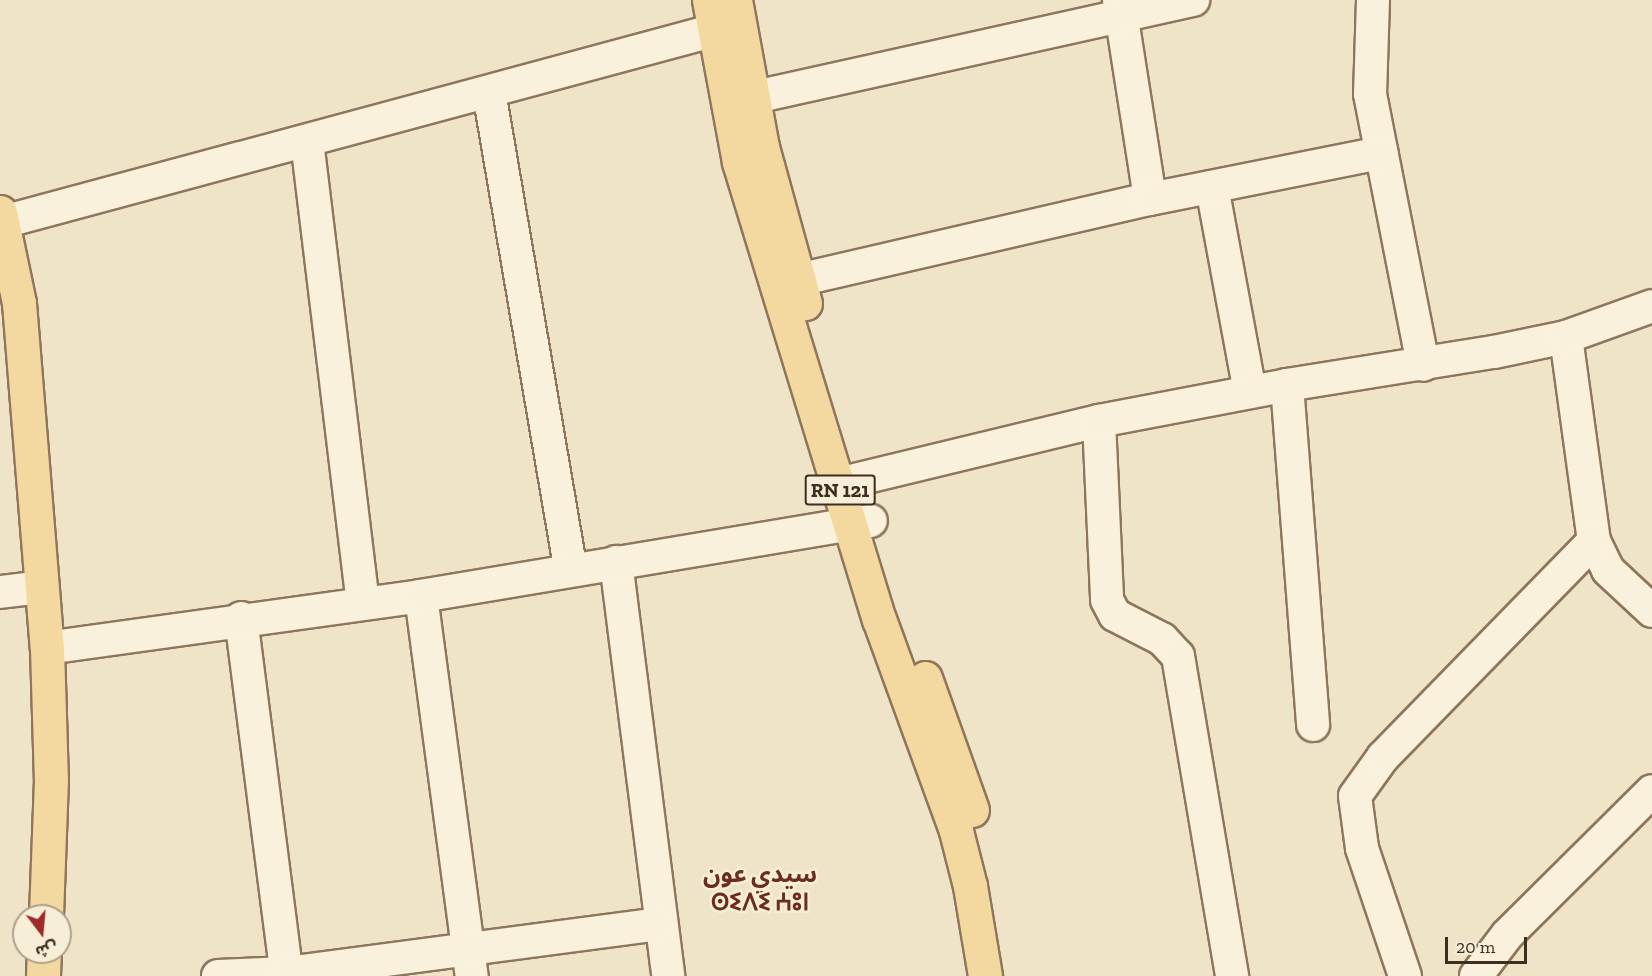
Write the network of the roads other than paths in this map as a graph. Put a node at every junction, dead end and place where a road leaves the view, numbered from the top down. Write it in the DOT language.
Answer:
graph roads {
  1 [pos="1193,0"];
  2 [pos="1373,0"];
  3 [pos="1120,7"];
  4 [pos="724,13"];
  5 [pos="489,92"];
  6 [pos="751,98"];
  7 [pos="307,141"];
  8 [pos="1381,153"];
  9 [pos="1212,187"];
  10 [pos="1150,199"];
  11 [pos="2,217"];
  12 [pos="798,280"];
  13 [pos="1652,306"];
  14 [pos="1566,337"];
  15 [pos="1423,365"];
  16 [pos="1287,385"];
  17 [pos="1250,392"];
  18 [pos="1099,421"];
  19 [pos="848,482"];
  20 [pos="861,523"];
  21 [pos="1594,540"];
  22 [pos="616,562"];
  23 [pos="570,568"];
  24 [pos="42,587"];
  25 [pos="0,592"];
  26 [pos="421,596"];
  27 [pos="363,604"];
  28 [pos="1652,611"];
  29 [pos="241,618"];
  30 [pos="47,648"];
  31 [pos="1312,725"];
  32 [pos="1652,791"];
  33 [pos="46,904"];
  34 [pos="660,924"];
  35 [pos="470,962"];
  36 [pos="287,975"];
  37 [pos="218,976"];
  38 [pos="668,976"];
  39 [pos="984,976"];
  40 [pos="1004,976"];
  41 [pos="1232,976"];
  42 [pos="1406,976"];
  43 [pos="1476,976"];
  1 -- 3 [label="street"];
  2 -- 8 [label="street"];
  3 -- 6 [label="street"];
  3 -- 10 [label="street"];
  4 -- 5 [label="street"];
  4 -- 6 [label="main road, RN 121"];
  4 -- 19 [label="main road, RN 121"];
  5 -- 7 [label="street"];
  5 -- 23 [label="street"];
  6 -- 12 [label="main road, RN 121"];
  7 -- 11 [label="street"];
  7 -- 27 [label="street"];
  8 -- 9 [label="street"];
  8 -- 15 [label="street"];
  9 -- 10 [label="street"];
  9 -- 17 [label="street"];
  10 -- 12 [label="street"];
  11 -- 24 [label="main road"];
  12 -- 19 [label="main road, RN 121"];
  13 -- 14 [label="street"];
  14 -- 15 [label="street"];
  14 -- 21 [label="street"];
  15 -- 16 [label="street"];
  16 -- 17 [label="street"];
  16 -- 31 [label="street"];
  17 -- 18 [label="street"];
  18 -- 19 [label="street"];
  18 -- 41 [label="street"];
  19 -- 20 [label="main road, RN 121"];
  20 -- 22 [label="street"];
  20 -- 39 [label="main road, RN 121"];
  20 -- 40 [label="main road, RN 121"];
  21 -- 28 [label="street"];
  21 -- 42 [label="street"];
  22 -- 23 [label="street"];
  22 -- 34 [label="street"];
  23 -- 26 [label="street"];
  24 -- 25 [label="street"];
  24 -- 30 [label="main road"];
  26 -- 27 [label="street"];
  26 -- 35 [label="street"];
  27 -- 29 [label="street"];
  29 -- 30 [label="street"];
  29 -- 36 [label="street"];
  30 -- 33 [label="main road"];
  32 -- 43 [label="street"];
  34 -- 35 [label="street"];
  34 -- 38 [label="street"];
  35 -- 36 [label="street"];
  36 -- 37 [label="street"];
}
